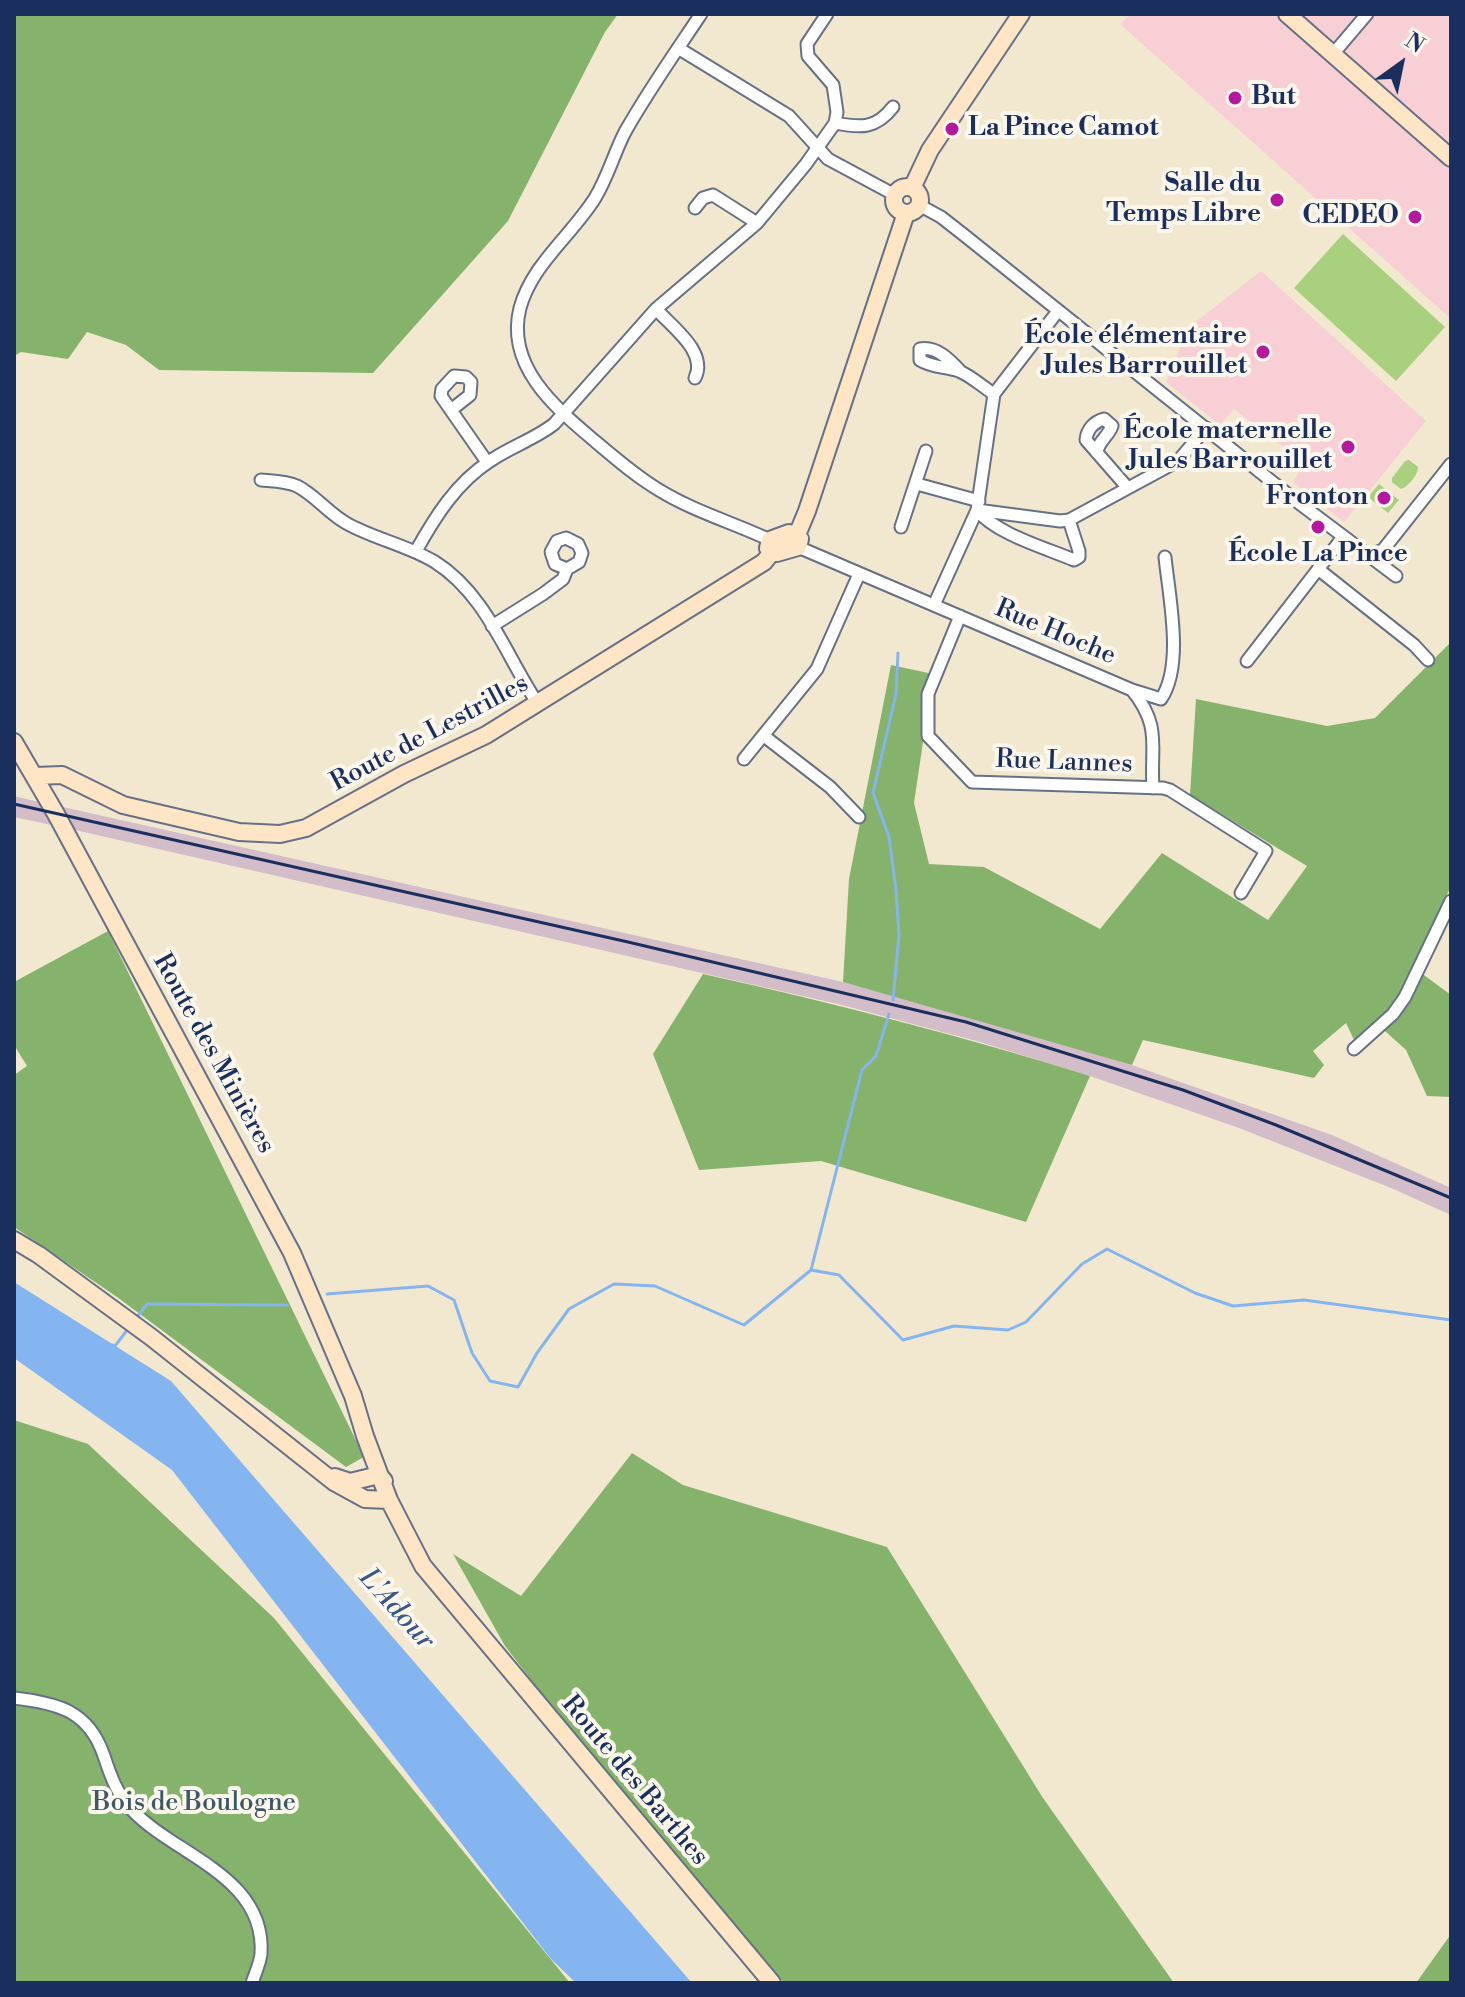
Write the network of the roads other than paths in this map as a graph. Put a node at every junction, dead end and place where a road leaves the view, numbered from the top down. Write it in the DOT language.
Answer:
graph roads {
  1 [pos="701,14"];
  2 [pos="827,14"];
  3 [pos="1021,14"];
  4 [pos="1287,14"];
  5 [pos="1367,14"];
  6 [pos="678,48"];
  7 [pos="1333,54"];
  8 [pos="893,107"];
  9 [pos="835,123"];
  10 [pos="817,149"];
  11 [pos="1451,158"];
  12 [pos="912,188"];
  13 [pos="895,195"];
  14 [pos="695,208"];
  15 [pos="912,209"];
  16 [pos="757,223"];
  17 [pos="656,309"];
  18 [pos="1058,311"];
  19 [pos="961,372"];
  20 [pos="695,378"];
  21 [pos="994,394"];
  22 [pos="451,410"];
  23 [pos="563,414"];
  24 [pos="1206,428"];
  25 [pos="926,451"];
  26 [pos="1097,453"];
  27 [pos="487,462"];
  28 [pos="1451,464"];
  29 [pos="1447,478"];
  30 [pos="261,480"];
  31 [pos="917,484"];
  32 [pos="1127,487"];
  33 [pos="978,506"];
  34 [pos="1069,520"];
  35 [pos="901,527"];
  36 [pos="1343,537"];
  37 [pos="798,541"];
  38 [pos="771,546"];
  39 [pos="416,551"];
  40 [pos="1369,555"];
  41 [pos="1165,557"];
  42 [pos="567,569"];
  43 [pos="1318,569"];
  44 [pos="859,574"];
  45 [pos="1396,576"];
  46 [pos="934,605"];
  47 [pos="960,616"];
  48 [pos="492,626"];
  49 [pos="1428,660"];
  50 [pos="1247,661"];
  51 [pos="1132,690"];
  52 [pos="538,704"];
  53 [pos="764,736"];
  54 [pos="14,742"];
  55 [pos="744,759"];
  56 [pos="35,776"];
  57 [pos="80,783"];
  58 [pos="1153,788"];
  59 [pos="46,796"];
  60 [pos="859,817"];
  61 [pos="1241,893"];
  62 [pos="1451,901"];
  63 [pos="1354,1049"];
  64 [pos="14,1240"];
  65 [pos="353,1396"];
  66 [pos="326,1474"];
  67 [pos="379,1475"];
  68 [pos="393,1496"];
  69 [pos="460,1609"];
  70 [pos="14,1698"];
  71 [pos="252,1983"];
  72 [pos="772,1983"];
  1 -- 6 [label="street"];
  2 -- 9 [label="street"];
  3 -- 12 [label="street"];
  4 -- 7 [label="street"];
  5 -- 7 [label="street"];
  6 -- 10 [label="street"];
  6 -- 23 [label="street"];
  7 -- 11 [label="street"];
  8 -- 9 [label="street"];
  9 -- 10 [label="street"];
  10 -- 13 [label="street"];
  10 -- 16 [label="street"];
  12 -- 13 [label="street"];
  12 -- 15 [label="street"];
  13 -- 15 [label="street"];
  14 -- 16 [label="street"];
  15 -- 18 [label="street"];
  15 -- 37 [label="street"];
  16 -- 17 [label="street"];
  17 -- 20 [label="street"];
  17 -- 23 [label="street"];
  18 -- 21 [label="street"];
  18 -- 24 [label="street"];
  19 -- 21 [label="street"];
  21 -- 33 [label="street"];
  22 -- 27 [label="street"];
  23 -- 27 [label="street"];
  23 -- 38 [label="street"];
  24 -- 32 [label="street"];
  24 -- 36 [label="street"];
  25 -- 31 [label="street"];
  26 -- 32 [label="street"];
  27 -- 39 [label="street"];
  28 -- 29 [label="street"];
  29 -- 40 [label="street"];
  30 -- 39 [label="street"];
  31 -- 33 [label="street"];
  31 -- 35 [label="street"];
  32 -- 34 [label="street"];
  33 -- 34 [label="street"];
  33 -- 34 [label="street"];
  33 -- 46 [label="street"];
  36 -- 40 [label="street"];
  36 -- 43 [label="street"];
  37 -- 38 [label="street"];
  37 -- 44 [label="street, Rue Hoche"];
  38 -- 52 [label="street, Route de Lestrilles"];
  39 -- 48 [label="street"];
  40 -- 45 [label="street"];
  41 -- 51 [label="street, Rue Hoche"];
  42 -- 48 [label="street"];
  43 -- 49 [label="street"];
  43 -- 50 [label="street"];
  44 -- 46 [label="street, Rue Hoche"];
  44 -- 53 [label="street"];
  46 -- 47 [label="street, Rue Hoche"];
  47 -- 51 [label="street, Rue Hoche"];
  47 -- 58 [label="street, Rue Lannes"];
  48 -- 52 [label="street"];
  51 -- 58 [label="street, Rue Lannes"];
  52 -- 57 [label="street, Route de Lestrilles"];
  53 -- 55 [label="street"];
  53 -- 60 [label="street"];
  54 -- 56 [label="street, Route des Minières"];
  56 -- 57 [label="street, Route de Lestrilles"];
  56 -- 59 [label="street, Route des Minières"];
  57 -- 59 [label="street"];
  58 -- 61 [label="street, Rue Lannes"];
  59 -- 65 [label="street, Route des Minières"];
  62 -- 63 [label="street"];
  64 -- 66 [label="street"];
  65 -- 67 [label="street, Route des Minières"];
  65 -- 68 [label="street, Route des Minières"];
  66 -- 67 [label="street"];
  66 -- 68 [label="street"];
  67 -- 68 [label="street, Route des Minières"];
  68 -- 69 [label="street, Route des Barthes"];
  68 -- 69 [label="street, Route des Barthes"];
  69 -- 72 [label="street, Route des Barthes"];
  70 -- 71 [label="street"];
}
